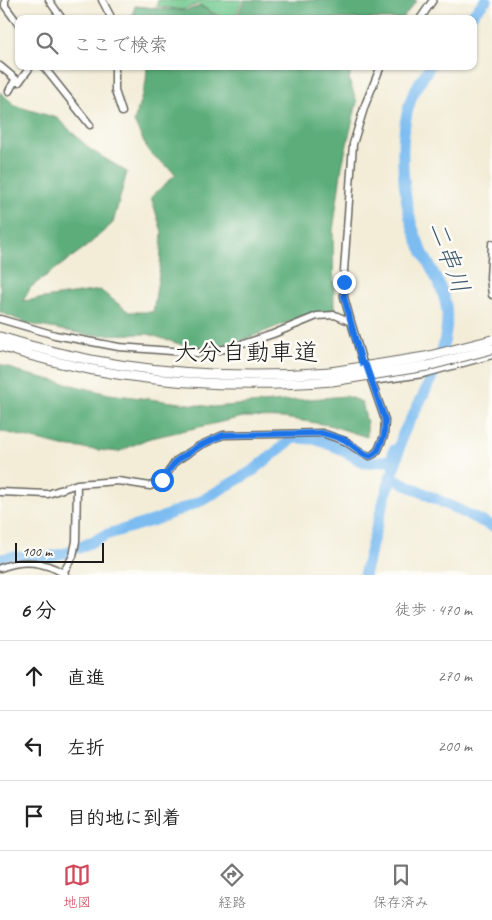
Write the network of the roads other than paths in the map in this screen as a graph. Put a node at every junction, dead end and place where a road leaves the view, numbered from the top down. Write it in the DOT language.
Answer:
graph roads {
  1 [pos="49,0"];
  2 [pos="102,0"];
  3 [pos="433,0"];
  4 [pos="3,5"];
  5 [pos="59,15"];
  6 [pos="109,15"];
  7 [pos="423,15"];
  8 [pos="15,20"];
  9 [pos="0,66"];
  10 [pos="28,70"];
  11 [pos="46,70"];
  12 [pos="115,70"];
  13 [pos="379,70"];
  14 [pos="19,82"];
  15 [pos="9,91"];
  16 [pos="122,112"];
  17 [pos="90,125"];
  18 [pos="492,244"];
  19 [pos="492,295"];
  20 [pos="0,319"];
  21 [pos="351,322"];
  22 [pos="0,337"];
  23 [pos="492,340"];
  24 [pos="0,346"];
  25 [pos="492,349"];
  26 [pos="492,355"];
  27 [pos="332,377"];
  28 [pos="372,381"];
  29 [pos="77,484"];
  30 [pos="0,492"];
  31 [pos="0,568"];
  32 [pos="65,574"];
  1 -- 5 [label="street"];
  2 -- 6 [label="street"];
  3 -- 7 [label="street"];
  4 -- 8 [label="street"];
  9 -- 14 [label="street"];
  10 -- 14 [label="street"];
  11 -- 17 [label="street"];
  12 -- 16 [label="street"];
  13 -- 21 [label="street"];
  14 -- 15 [label="street"];
  18 -- 19 [label="street"];
  20 -- 21 [label="street"];
  21 -- 28 [label="street"];
  22 -- 27 [label="highway, 大分自動車道"];
  23 -- 27 [label="highway, 大分自動車道, bridge"];
  24 -- 27 [label="highway, 大分自動車道"];
  25 -- 27 [label="highway, 大分自動車道, bridge"];
  26 -- 28 [label="street"];
  28 -- 29 [label="street"];
  29 -- 30 [label="street"];
  29 -- 32 [label="street"];
  31 -- 32 [label="street"];
}
